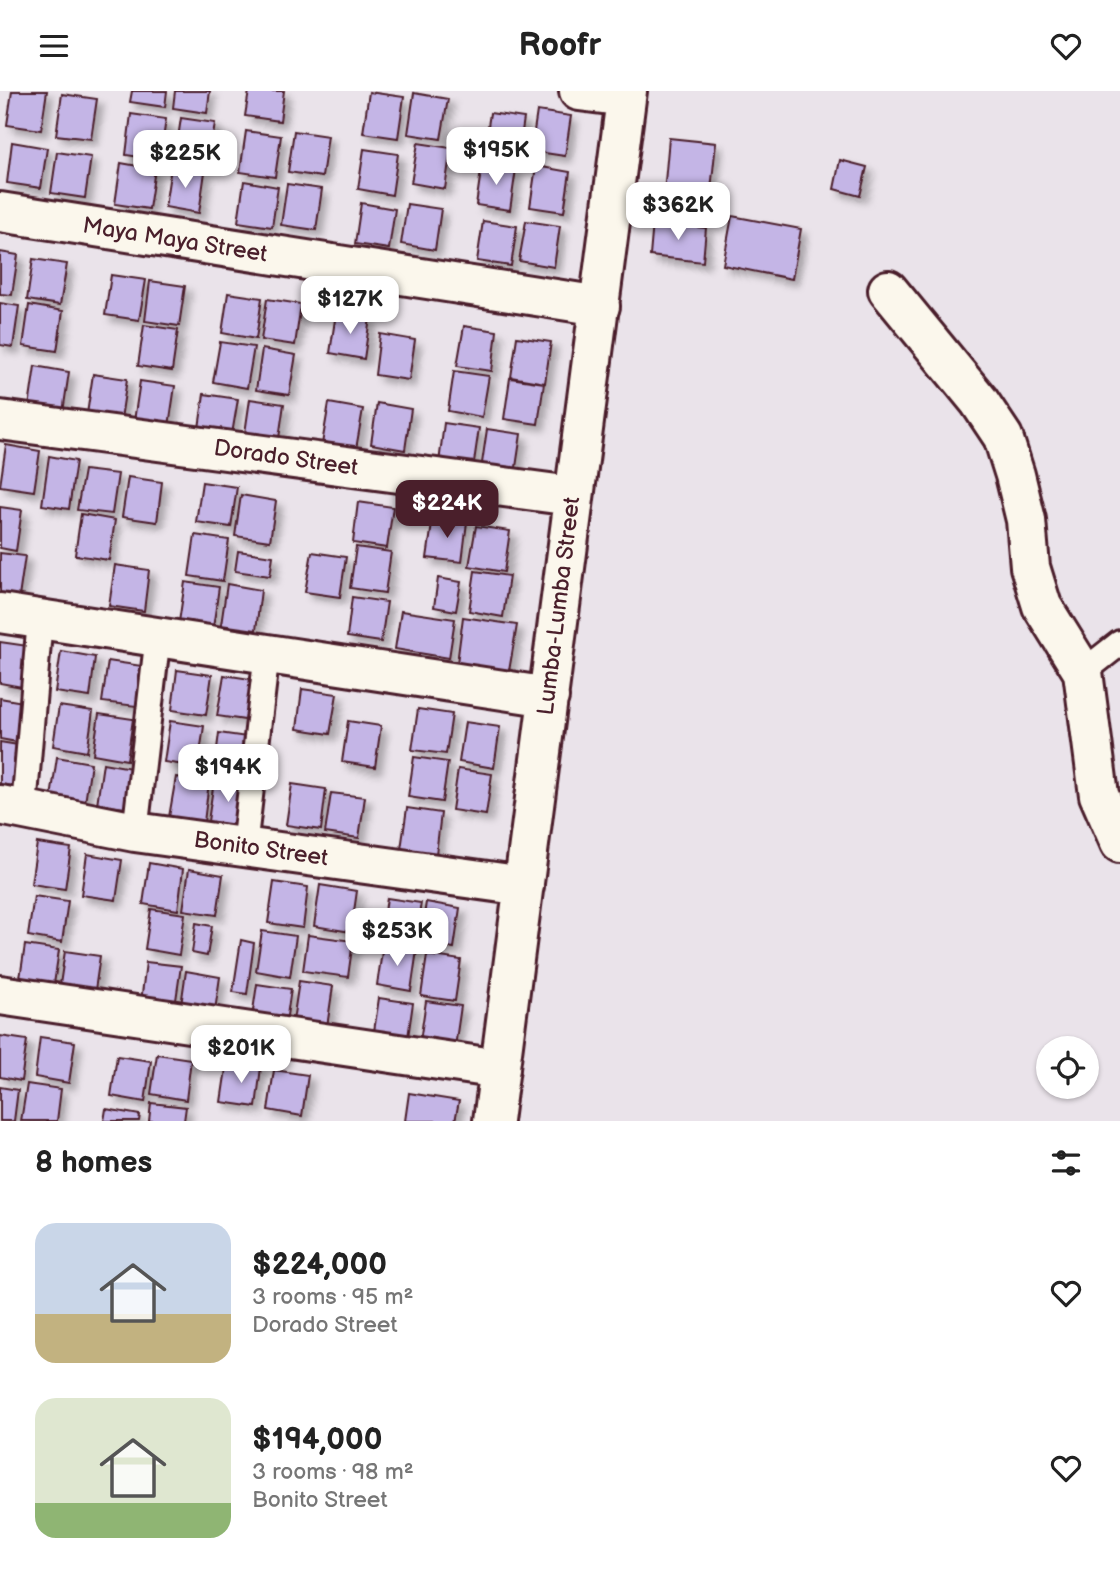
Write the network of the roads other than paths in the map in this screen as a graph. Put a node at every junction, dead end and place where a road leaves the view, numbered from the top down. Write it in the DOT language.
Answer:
graph roads {
  1 [pos="579,91"];
  2 [pos="626,94"];
  3 [pos="0,212"];
  4 [pos="888,290"];
  5 [pos="600,306"];
  6 [pos="0,420"];
  7 [pos="572,496"];
  8 [pos="0,613"];
  9 [pos="40,619"];
  10 [pos="158,635"];
  11 [pos="1120,643"];
  12 [pos="267,653"];
  13 [pos="1083,672"];
  14 [pos="549,697"];
  15 [pos="12,806"];
  16 [pos="135,832"];
  17 [pos="1120,843"];
  18 [pos="244,847"];
  19 [pos="524,886"];
  20 [pos="0,995"];
  21 [pos="500,1069"];
  22 [pos="492,1121"];
  1 -- 2 [label="street"];
  2 -- 5 [label="street, Lumba-Lumba Street"];
  3 -- 5 [label="street, Maya Maya Street"];
  4 -- 13 [label="street"];
  5 -- 7 [label="street, Lumba-Lumba Street"];
  6 -- 7 [label="street, Dorado Street"];
  7 -- 14 [label="street, Lumba-Lumba Street"];
  8 -- 9 [label="street"];
  9 -- 10 [label="street"];
  9 -- 15 [label="lane"];
  10 -- 12 [label="street"];
  10 -- 16 [label="lane"];
  11 -- 13 [label="lane"];
  12 -- 14 [label="street"];
  12 -- 18 [label="lane"];
  13 -- 17 [label="street"];
  14 -- 19 [label="street, Lumba-Lumba Street"];
  15 -- 16 [label="street, Bonito Street"];
  16 -- 18 [label="street, Bonito Street"];
  18 -- 19 [label="street, Bonito Street"];
  19 -- 21 [label="street, Lumba-Lumba Street"];
  20 -- 21 [label="street"];
  21 -- 22 [label="street, Lumba-Lumba Street"];
}
